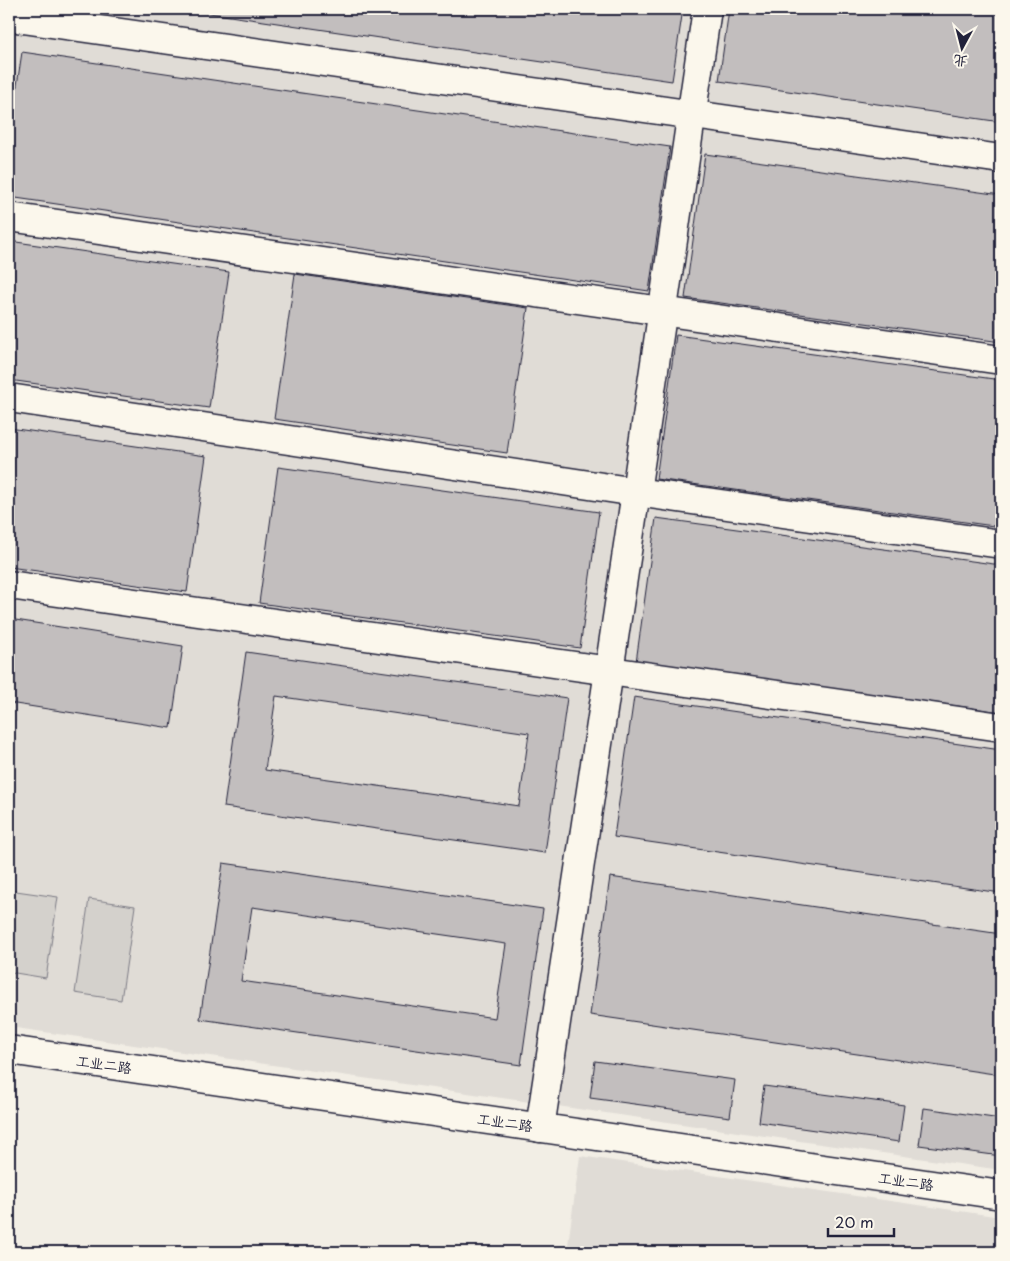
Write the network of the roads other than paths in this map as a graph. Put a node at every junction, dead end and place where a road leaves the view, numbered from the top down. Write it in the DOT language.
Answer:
graph roads {
  1 [pos="707,9"];
  2 [pos="9,17"];
  3 [pos="691,115"];
  4 [pos="1001,159"];
  5 [pos="9,217"];
  6 [pos="663,311"];
  7 [pos="1001,360"];
  8 [pos="9,398"];
  9 [pos="636,492"];
  10 [pos="1001,544"];
  11 [pos="9,585"];
  12 [pos="609,671"];
  13 [pos="1001,727"];
  14 [pos="9,1050"];
  15 [pos="540,1128"];
  16 [pos="1001,1194"];
  1 -- 3 [label="street"];
  2 -- 3 [label="street"];
  3 -- 4 [label="street"];
  3 -- 6 [label="street"];
  5 -- 6 [label="street"];
  6 -- 7 [label="street"];
  6 -- 9 [label="street"];
  8 -- 9 [label="street"];
  9 -- 10 [label="street"];
  9 -- 12 [label="street"];
  11 -- 12 [label="street"];
  12 -- 13 [label="street"];
  12 -- 15 [label="street"];
  14 -- 15 [label="street, 工业二路"];
  15 -- 16 [label="street, 工业二路"];
}
